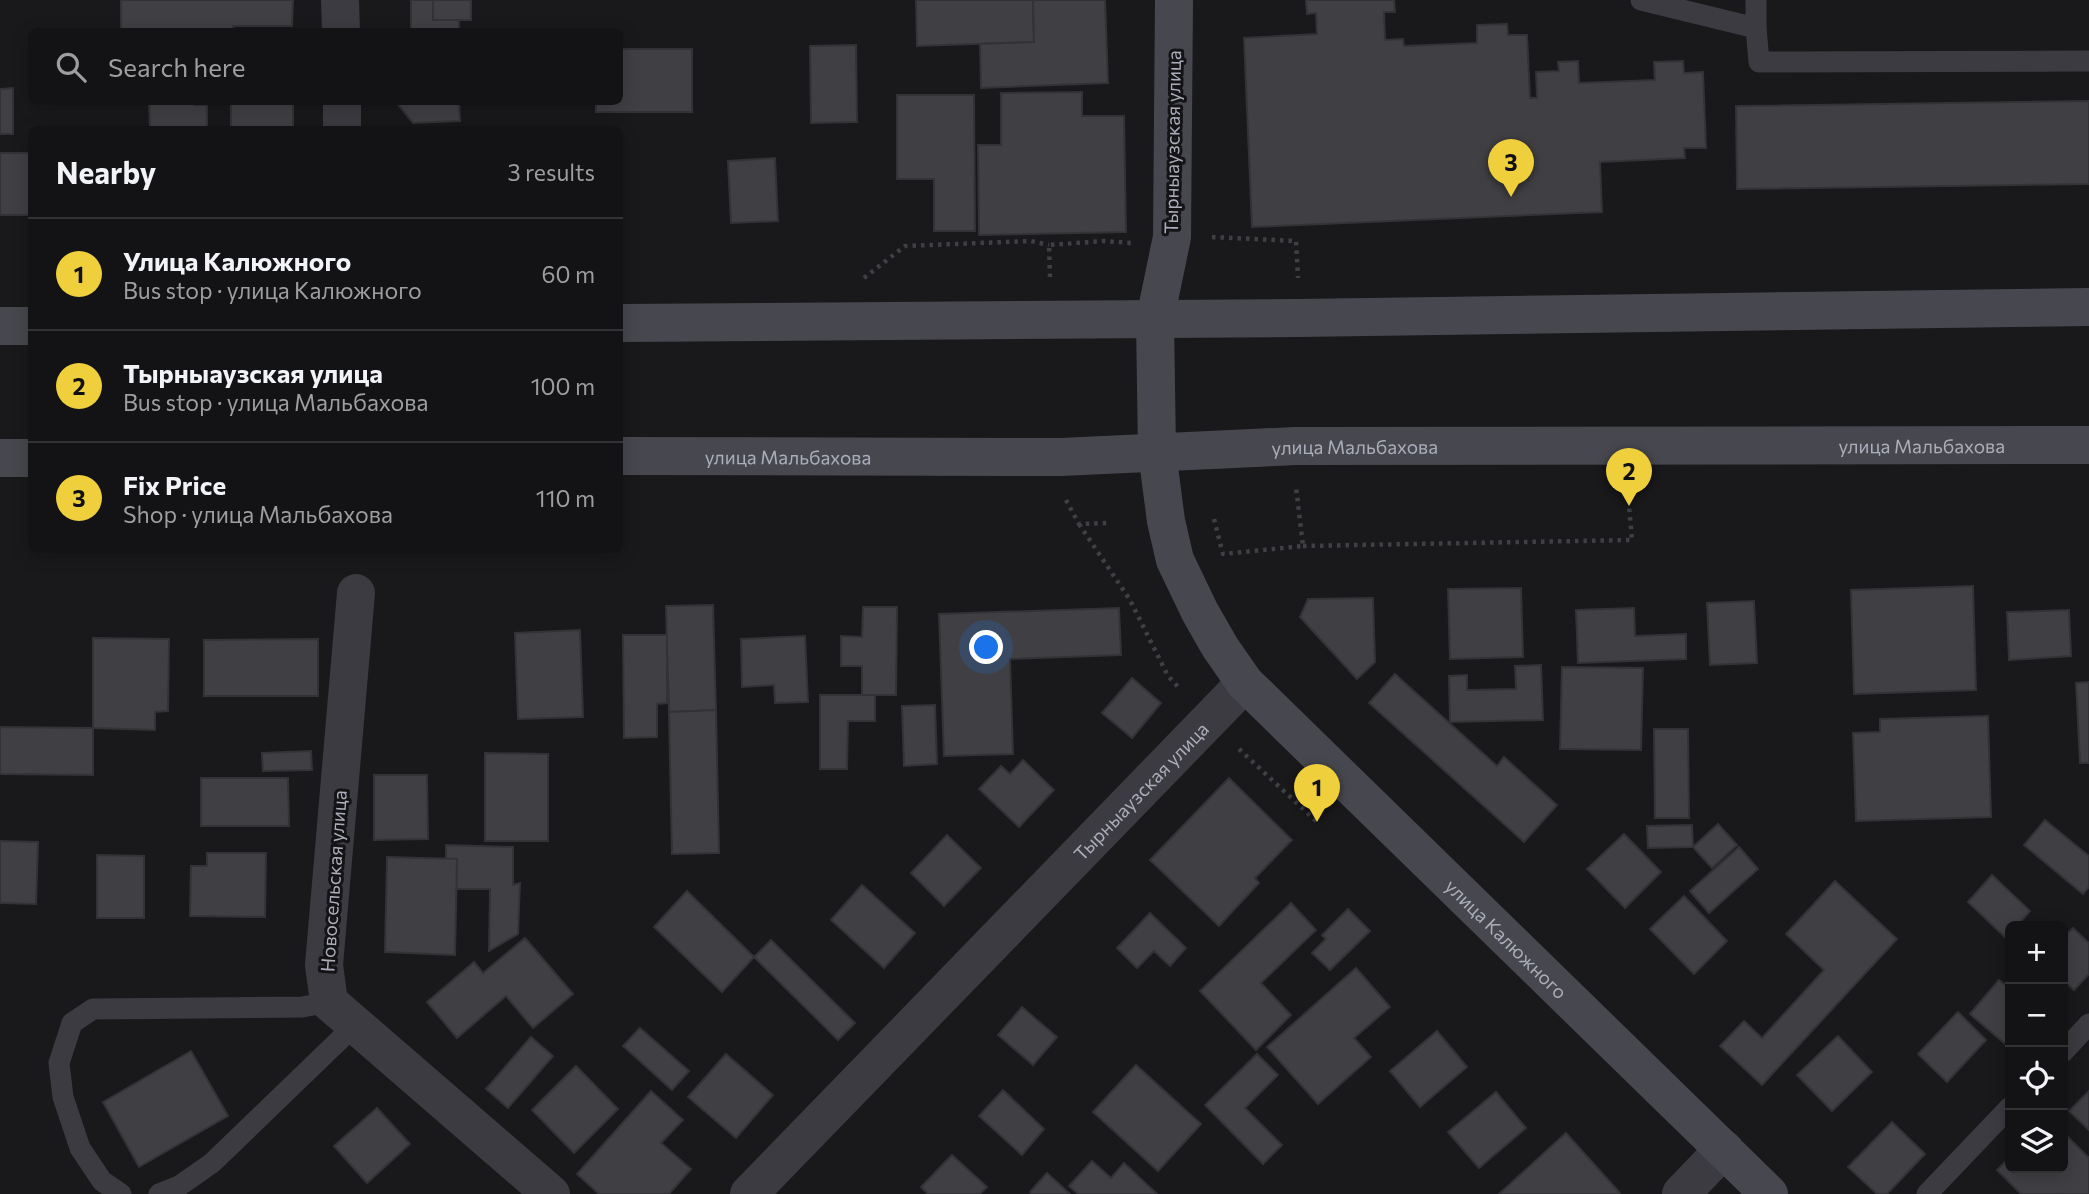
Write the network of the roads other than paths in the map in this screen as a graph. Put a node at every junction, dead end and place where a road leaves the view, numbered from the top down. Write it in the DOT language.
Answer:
graph roads {
  1 [pos="340,0"];
  2 [pos="1174,0"];
  3 [pos="1641,0"];
  4 [pos="1756,0"];
  5 [pos="341,28"];
  6 [pos="1756,28"];
  7 [pos="2089,61"];
  8 [pos="342,105"];
  9 [pos="342,126"];
  10 [pos="2089,307"];
  11 [pos="1155,319"];
  12 [pos="623,323"];
  13 [pos="0,326"];
  14 [pos="28,326"];
  15 [pos="2089,444"];
  16 [pos="1157,452"];
  17 [pos="623,456"];
  18 [pos="0,458"];
  19 [pos="28,458"];
  20 [pos="356,593"];
  21 [pos="1245,683"];
  22 [pos="342,1014"];
  23 [pos="2089,1024"];
  24 [pos="2068,1047"];
  25 [pos="2007,1110"];
  26 [pos="1724,1149"];
  27 [pos="121,1194"];
  28 [pos="159,1194"];
  29 [pos="551,1194"];
  30 [pos="749,1194"];
  31 [pos="1681,1194"];
  32 [pos="1769,1194"];
  33 [pos="1927,1194"];
  1 -- 5 [label="street"];
  2 -- 11 [label="main road, Тырныаузская улица"];
  3 -- 6 [label="lane"];
  4 -- 6 [label="lane"];
  6 -- 7 [label="lane"];
  8 -- 9 [label="street"];
  10 -- 11 [label="main road"];
  11 -- 12 [label="main road"];
  11 -- 16 [label="main road, Тырныаузская улица"];
  13 -- 14 [label="main road"];
  15 -- 16 [label="main road, улица Мальбахова"];
  16 -- 17 [label="main road, улица Мальбахова"];
  16 -- 21 [label="main road, Тырныаузская улица"];
  18 -- 19 [label="main road"];
  20 -- 22 [label="street, Новосельская улица"];
  21 -- 26 [label="main road, улица Калюжного"];
  21 -- 30 [label="street, Тырныаузская улица"];
  22 -- 27 [label="lane"];
  22 -- 28 [label="lane"];
  22 -- 29 [label="street"];
  23 -- 24 [label="lane"];
  25 -- 33 [label="lane"];
  26 -- 31 [label="street"];
  26 -- 32 [label="main road, улица Калюжного"];
}
